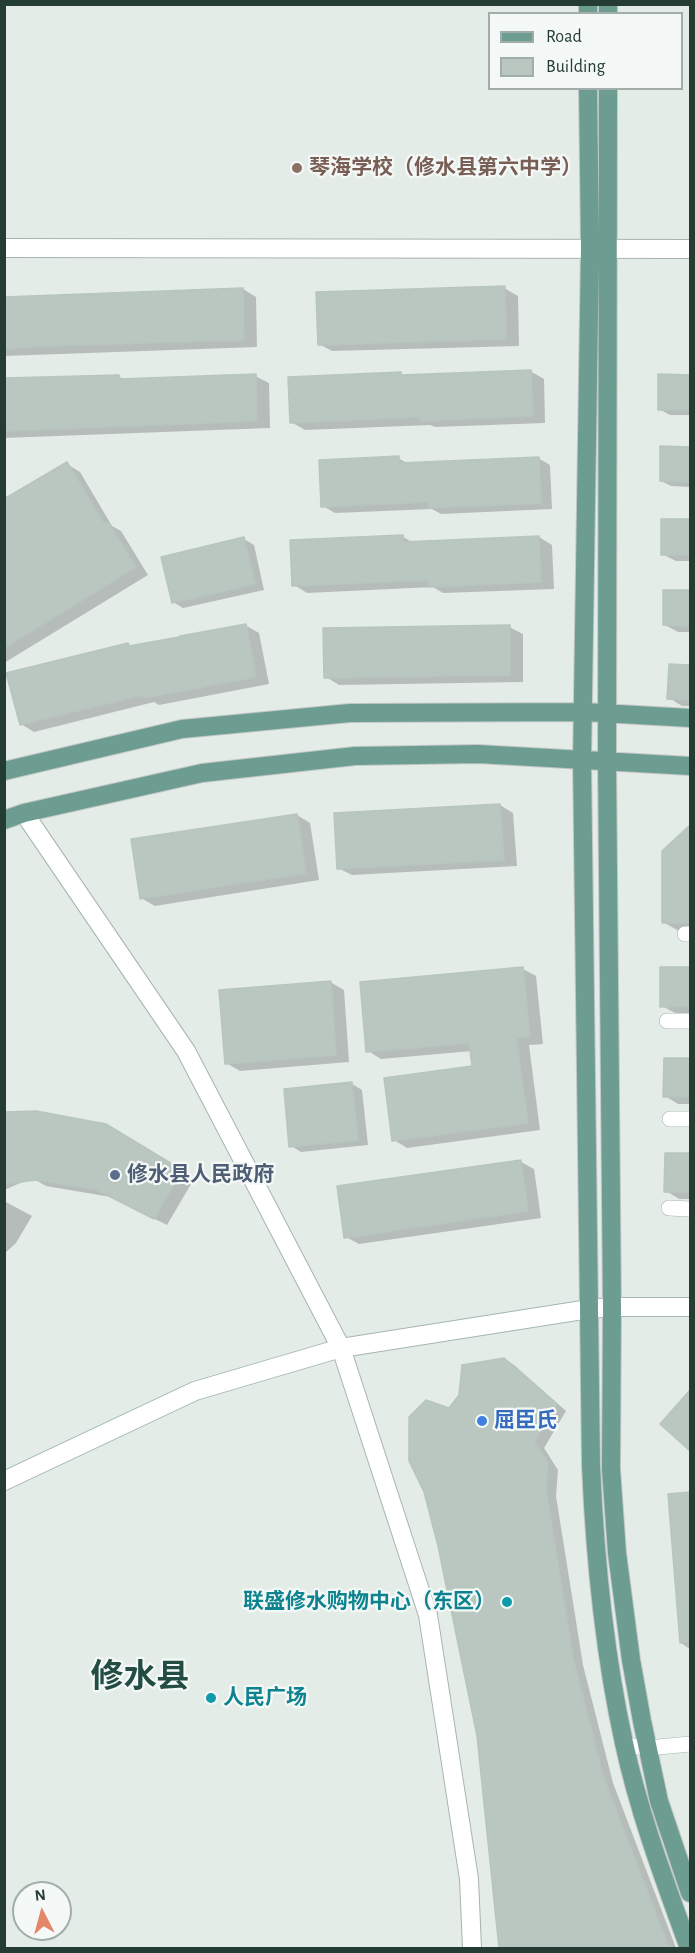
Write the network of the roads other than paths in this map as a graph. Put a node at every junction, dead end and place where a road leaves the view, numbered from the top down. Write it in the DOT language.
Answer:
graph roads {
  1 [pos="588,90"];
  2 [pos="608,90"];
  3 [pos="4,248"];
  4 [pos="590,248"];
  5 [pos="609,249"];
  6 [pos="690,249"];
  7 [pos="584,712"];
  8 [pos="608,714"];
  9 [pos="690,718"];
  10 [pos="582,760"];
  11 [pos="608,762"];
  12 [pos="690,766"];
  13 [pos="4,771"];
  14 [pos="24,813"];
  15 [pos="4,820"];
  16 [pos="667,1021"];
  17 [pos="690,1021"];
  18 [pos="669,1119"];
  19 [pos="690,1119"];
  20 [pos="669,1208"];
  21 [pos="690,1209"];
  22 [pos="612,1307"];
  23 [pos="690,1307"];
  24 [pos="590,1309"];
  25 [pos="341,1348"];
  26 [pos="4,1481"];
  27 [pos="690,1744"];
  28 [pos="624,1745"];
  29 [pos="648,1748"];
  30 [pos="690,1893"];
  31 [pos="472,1948"];
  32 [pos="689,1948"];
  1 -- 4 [label="main road"];
  2 -- 5 [label="main road"];
  3 -- 4 [label="street"];
  4 -- 5 [label="street"];
  4 -- 7 [label="main road"];
  5 -- 6 [label="street"];
  5 -- 8 [label="main road"];
  7 -- 8 [label="main road"];
  7 -- 10 [label="main road"];
  7 -- 13 [label="main road"];
  8 -- 9 [label="main road"];
  8 -- 11 [label="main road"];
  10 -- 11 [label="main road"];
  10 -- 14 [label="main road"];
  10 -- 24 [label="main road"];
  11 -- 12 [label="main road"];
  11 -- 22 [label="main road"];
  14 -- 15 [label="main road"];
  14 -- 25 [label="street"];
  16 -- 17 [label="street"];
  18 -- 19 [label="street"];
  20 -- 21 [label="street"];
  22 -- 23 [label="street"];
  22 -- 24 [label="street"];
  22 -- 29 [label="main road"];
  24 -- 25 [label="street"];
  24 -- 28 [label="main road"];
  25 -- 26 [label="street"];
  25 -- 31 [label="street"];
  27 -- 29 [label="street"];
  28 -- 29 [label="street"];
  28 -- 32 [label="main road"];
  29 -- 30 [label="main road"];
}
